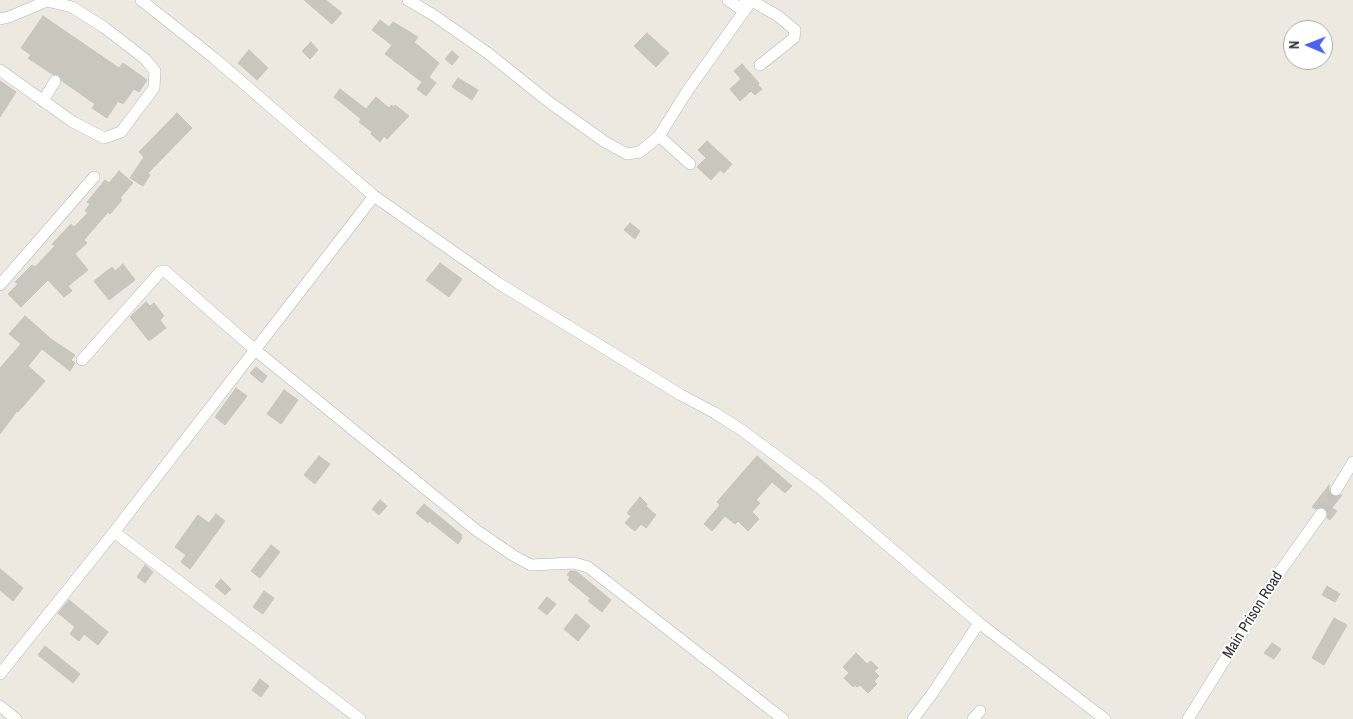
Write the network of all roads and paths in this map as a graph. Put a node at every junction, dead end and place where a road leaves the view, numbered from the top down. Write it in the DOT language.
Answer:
graph roads {
  1 [pos="140,0"];
  2 [pos="408,0"];
  3 [pos="728,0"];
  4 [pos="752,0"];
  5 [pos="0,19"];
  6 [pos="760,65"];
  7 [pos="0,70"];
  8 [pos="55,81"];
  9 [pos="43,101"];
  10 [pos="659,136"];
  11 [pos="690,164"];
  12 [pos="94,177"];
  13 [pos="374,196"];
  14 [pos="0,285"];
  15 [pos="254,348"];
  16 [pos="82,360"];
  17 [pos="1353,462"];
  18 [pos="1349,478"];
  19 [pos="1336,490"];
  20 [pos="1321,514"];
  21 [pos="114,532"];
  22 [pos="980,623"];
  23 [pos="0,674"];
  24 [pos="0,706"];
  25 [pos="16,719"];
  26 [pos="360,719"];
  27 [pos="783,719"];
  28 [pos="913,719"];
  29 [pos="1105,719"];
  30 [pos="1188,719"];
  1 -- 13 [label="street"];
  2 -- 10 [label="street"];
  3 -- 4 [label="street"];
  4 -- 6 [label="street"];
  4 -- 10 [label="street"];
  5 -- 9 [label="street"];
  7 -- 9 [label="street"];
  8 -- 9 [label="street"];
  10 -- 11 [label="street"];
  12 -- 14 [label="street"];
  13 -- 15 [label="street"];
  13 -- 22 [label="street"];
  15 -- 16 [label="street"];
  15 -- 21 [label="street"];
  15 -- 27 [label="street"];
  17 -- 18 [label="street"];
  18 -- 19 [label="street"];
  20 -- 30 [label="street, Main Prison Road"];
  21 -- 23 [label="street"];
  21 -- 26 [label="street"];
  22 -- 28 [label="street"];
  22 -- 29 [label="street"];
  24 -- 25 [label="street"];
}
